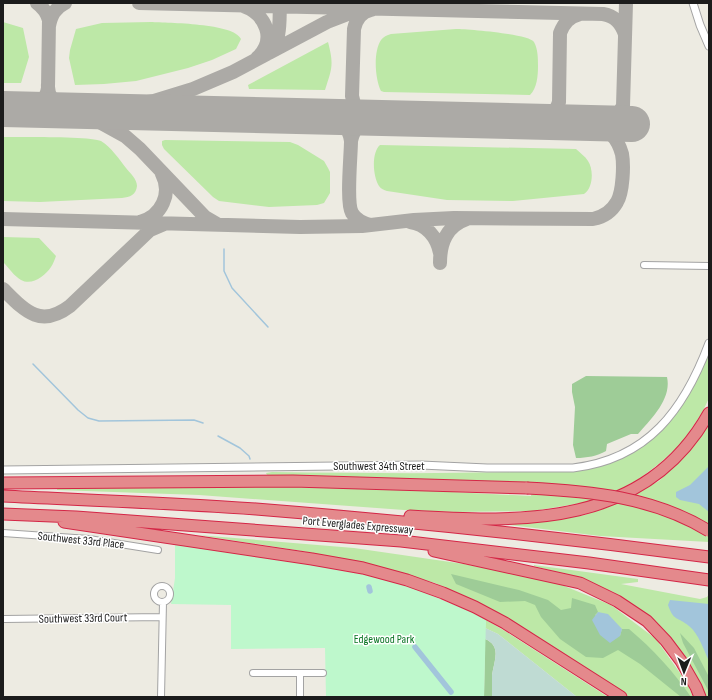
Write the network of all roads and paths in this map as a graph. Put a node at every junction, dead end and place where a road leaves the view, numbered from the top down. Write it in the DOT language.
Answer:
graph roads {
  1 [pos="693,3"];
  2 [pos="709,46"];
  3 [pos="644,265"];
  4 [pos="709,266"];
  5 [pos="709,343"];
  6 [pos="709,413"];
  7 [pos="3,470"];
  8 [pos="3,483"];
  9 [pos="3,496"];
  10 [pos="3,514"];
  11 [pos="36,515"];
  12 [pos="349,517"];
  13 [pos="709,531"];
  14 [pos="3,533"];
  15 [pos="401,541"];
  16 [pos="158,550"];
  17 [pos="709,557"];
  18 [pos="709,580"];
  19 [pos="163,602"];
  20 [pos="162,617"];
  21 [pos="4,619"];
  22 [pos="253,673"];
  23 [pos="300,673"];
  24 [pos="323,673"];
  25 [pos="161,697"];
  26 [pos="300,697"];
  27 [pos="621,697"];
  28 [pos="700,697"];
  1 -- 2 [label="street"];
  3 -- 4 [label="street"];
  5 -- 7 [label="street, Southwest 34th Street"];
  6 -- 12 [label="highway"];
  8 -- 13 [label="highway, bridge"];
  9 -- 12 [label="highway, Port Everglades Expressway"];
  10 -- 11 [label="highway, Port Everglades Expressway"];
  11 -- 15 [label="highway, Port Everglades Expressway"];
  11 -- 27 [label="highway"];
  12 -- 17 [label="highway, Port Everglades Expressway"];
  14 -- 16 [label="street, Southwest 33rd Place"];
  15 -- 18 [label="highway, Port Everglades Expressway"];
  15 -- 28 [label="highway"];
  19 -- 20 [label="street"];
  20 -- 21 [label="street, Southwest 33rd Court"];
  20 -- 25 [label="street"];
  22 -- 23 [label="street"];
  23 -- 24 [label="street"];
  23 -- 26 [label="street"];
}
